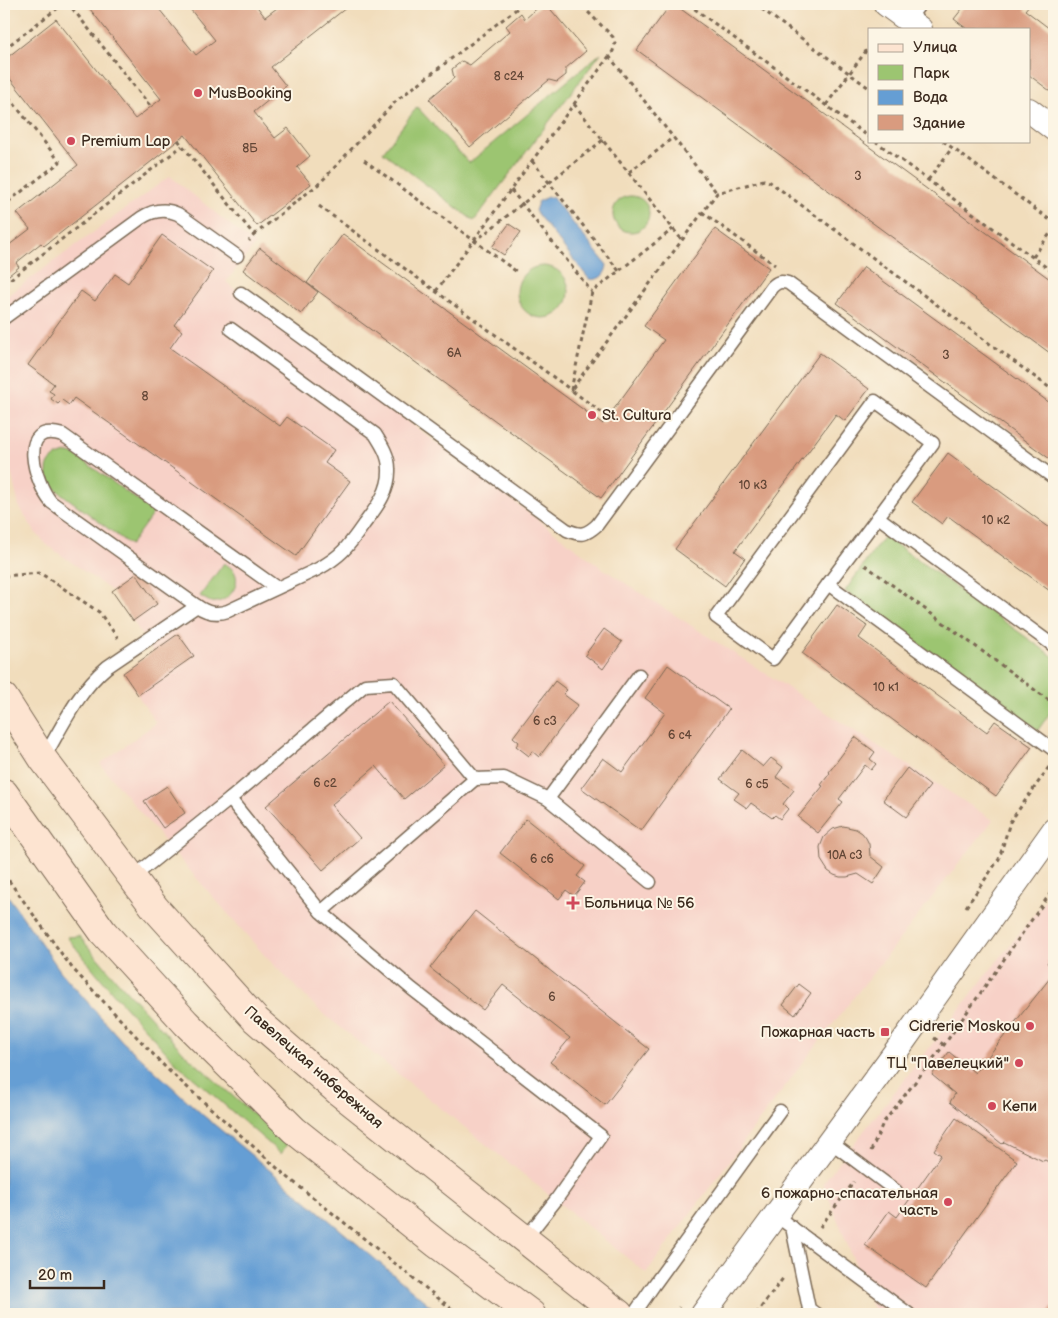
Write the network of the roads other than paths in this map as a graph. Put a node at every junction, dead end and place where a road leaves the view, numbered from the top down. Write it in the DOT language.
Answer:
graph roads {
  1 [pos="886,4"];
  2 [pos="916,17"];
  3 [pos="1030,111"];
  4 [pos="1054,129"];
  5 [pos="237,256"];
  6 [pos="241,293"];
  7 [pos="4,318"];
  8 [pos="231,330"];
  9 [pos="1054,478"];
  10 [pos="878,517"];
  11 [pos="828,584"];
  12 [pos="277,588"];
  13 [pos="197,606"];
  14 [pos="1054,646"];
  15 [pos="638,675"];
  16 [pos="4,698"];
  17 [pos="1054,750"];
  18 [pos="43,759"];
  19 [pos="475,779"];
  20 [pos="4,793"];
  21 [pos="230,799"];
  22 [pos="548,800"];
  23 [pos="1054,830"];
  24 [pos="132,878"];
  25 [pos="650,882"];
  26 [pos="321,912"];
  27 [pos="780,1111"];
  28 [pos="829,1142"];
  29 [pos="896,1191"];
  30 [pos="783,1221"];
  31 [pos="525,1239"];
  32 [pos="531,1314"];
  33 [pos="619,1314"];
  34 [pos="634,1314"];
  35 [pos="703,1314"];
  36 [pos="816,1314"];
  37 [pos="909,1314"];
  1 -- 2 [label="street"];
  3 -- 4 [label="street"];
  5 -- 7 [label="lane"];
  6 -- 9 [label="lane"];
  8 -- 12 [label="lane"];
  10 -- 11 [label="lane"];
  10 -- 11 [label="lane"];
  10 -- 14 [label="lane"];
  11 -- 17 [label="lane"];
  12 -- 13 [label="lane"];
  12 -- 13 [label="lane"];
  13 -- 18 [label="lane"];
  15 -- 22 [label="lane"];
  16 -- 18 [label="main road, Павелецкая набережная"];
  18 -- 24 [label="main road, Павелецкая набережная"];
  19 -- 21 [label="lane"];
  19 -- 22 [label="lane"];
  19 -- 26 [label="lane"];
  20 -- 32 [label="main road"];
  21 -- 24 [label="lane"];
  21 -- 26 [label="lane"];
  22 -- 25 [label="lane"];
  23 -- 28 [label="street"];
  24 -- 31 [label="main road, Павелецкая набережная"];
  26 -- 31 [label="lane"];
  27 -- 34 [label="lane"];
  28 -- 29 [label="lane"];
  28 -- 30 [label="street"];
  30 -- 35 [label="street"];
  30 -- 36 [label="lane"];
  30 -- 37 [label="lane"];
  31 -- 33 [label="main road, Павелецкая набережная"];
}
